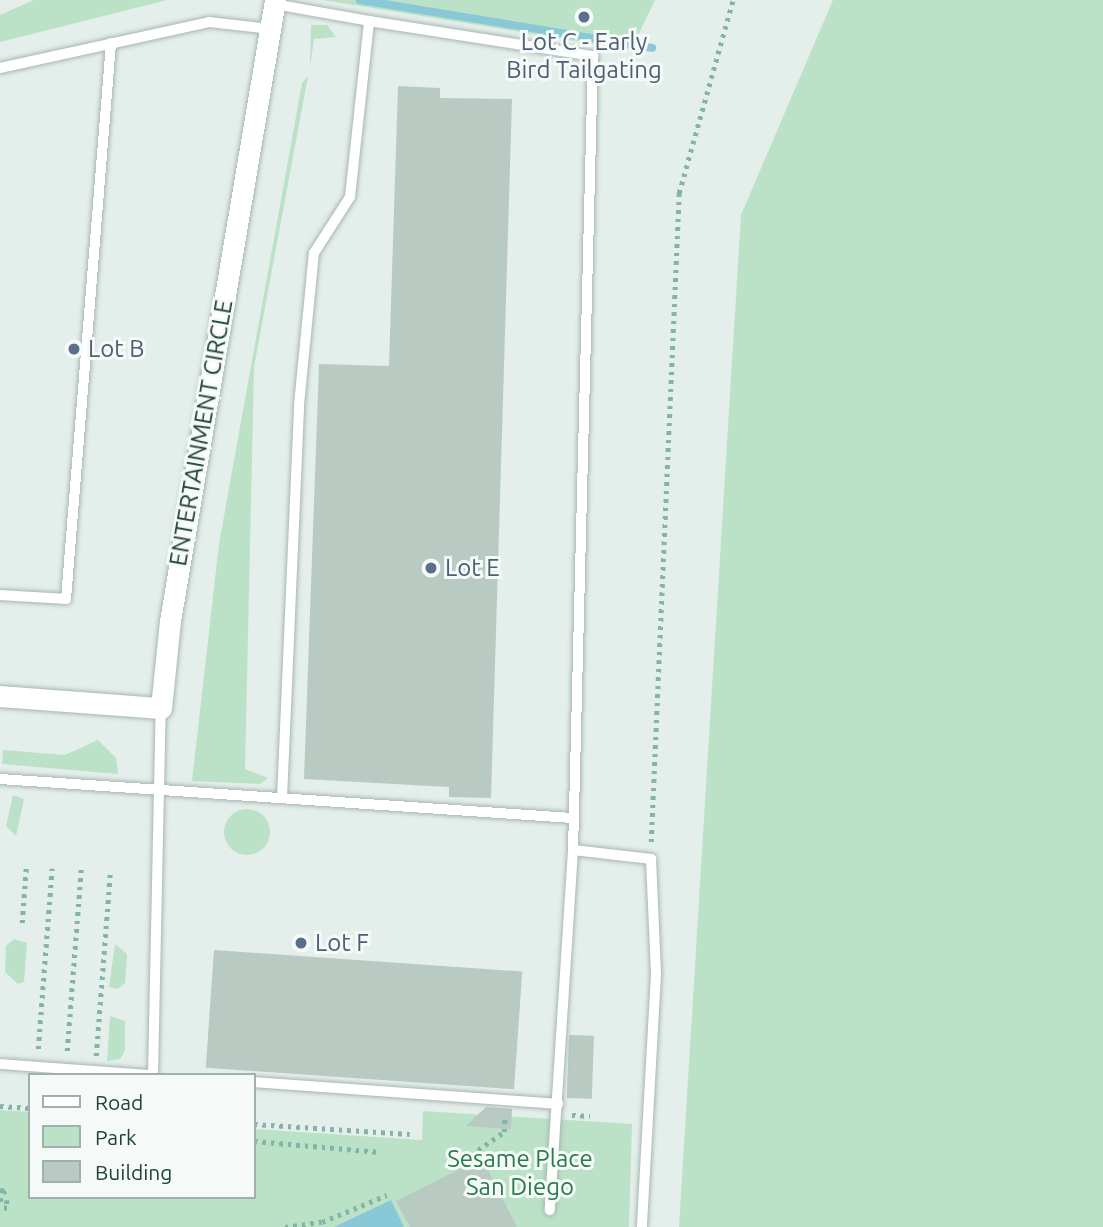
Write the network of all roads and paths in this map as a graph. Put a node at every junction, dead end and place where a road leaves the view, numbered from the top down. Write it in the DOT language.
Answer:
graph roads {
  1 [pos="733,0"];
  2 [pos="274,2"];
  3 [pos="369,21"];
  4 [pos="270,29"];
  5 [pos="111,43"];
  6 [pos="0,68"];
  7 [pos="0,595"];
  8 [pos="0,696"];
  9 [pos="161,708"];
  10 [pos="0,779"];
  11 [pos="160,790"];
  12 [pos="282,798"];
  13 [pos="572,818"];
  14 [pos="573,850"];
  15 [pos="650,859"];
  16 [pos="26,868"];
  17 [pos="52,869"];
  18 [pos="81,870"];
  19 [pos="110,872"];
  20 [pos="22,923"];
  21 [pos="38,1053"];
  22 [pos="67,1056"];
  23 [pos="96,1058"];
  24 [pos="0,1064"];
  25 [pos="124,1073"];
  26 [pos="152,1073"];
  27 [pos="256,1082"];
  28 [pos="506,1100"];
  29 [pos="558,1104"];
  30 [pos="0,1106"];
  31 [pos="28,1108"];
  32 [pos="256,1124"];
  33 [pos="410,1134"];
  34 [pos="256,1141"];
  35 [pos="478,1150"];
  36 [pos="380,1152"];
  37 [pos="0,1195"];
  38 [pos="387,1195"];
  39 [pos="0,1208"];
  40 [pos="550,1210"];
  41 [pos="285,1227"];
  42 [pos="642,1227"];
  1 -- 15 [label="path"];
  2 -- 3 [label="lane"];
  2 -- 4 [label="street, ENTERTAINMENT CIRCLE"];
  3 -- 12 [label="lane"];
  3 -- 13 [label="lane"];
  4 -- 5 [label="lane"];
  4 -- 9 [label="street, ENTERTAINMENT CIRCLE"];
  5 -- 6 [label="lane"];
  5 -- 7 [label="lane"];
  8 -- 9 [label="street"];
  9 -- 11 [label="lane"];
  10 -- 11 [label="lane"];
  11 -- 12 [label="lane"];
  11 -- 26 [label="lane"];
  12 -- 13 [label="lane"];
  13 -- 14 [label="lane"];
  14 -- 15 [label="lane"];
  14 -- 29 [label="lane"];
  15 -- 42 [label="lane"];
  16 -- 20 [label="path"];
  17 -- 21 [label="path"];
  18 -- 22 [label="path"];
  19 -- 23 [label="path"];
  24 -- 25 [label="lane"];
  27 -- 28 [label="lane"];
  28 -- 29 [label="lane"];
  28 -- 35 [label="path"];
  29 -- 40 [label="lane"];
  30 -- 31 [label="path"];
  32 -- 33 [label="path"];
  34 -- 36 [label="path"];
  37 -- 39 [label="path"];
  38 -- 41 [label="path"];
}
